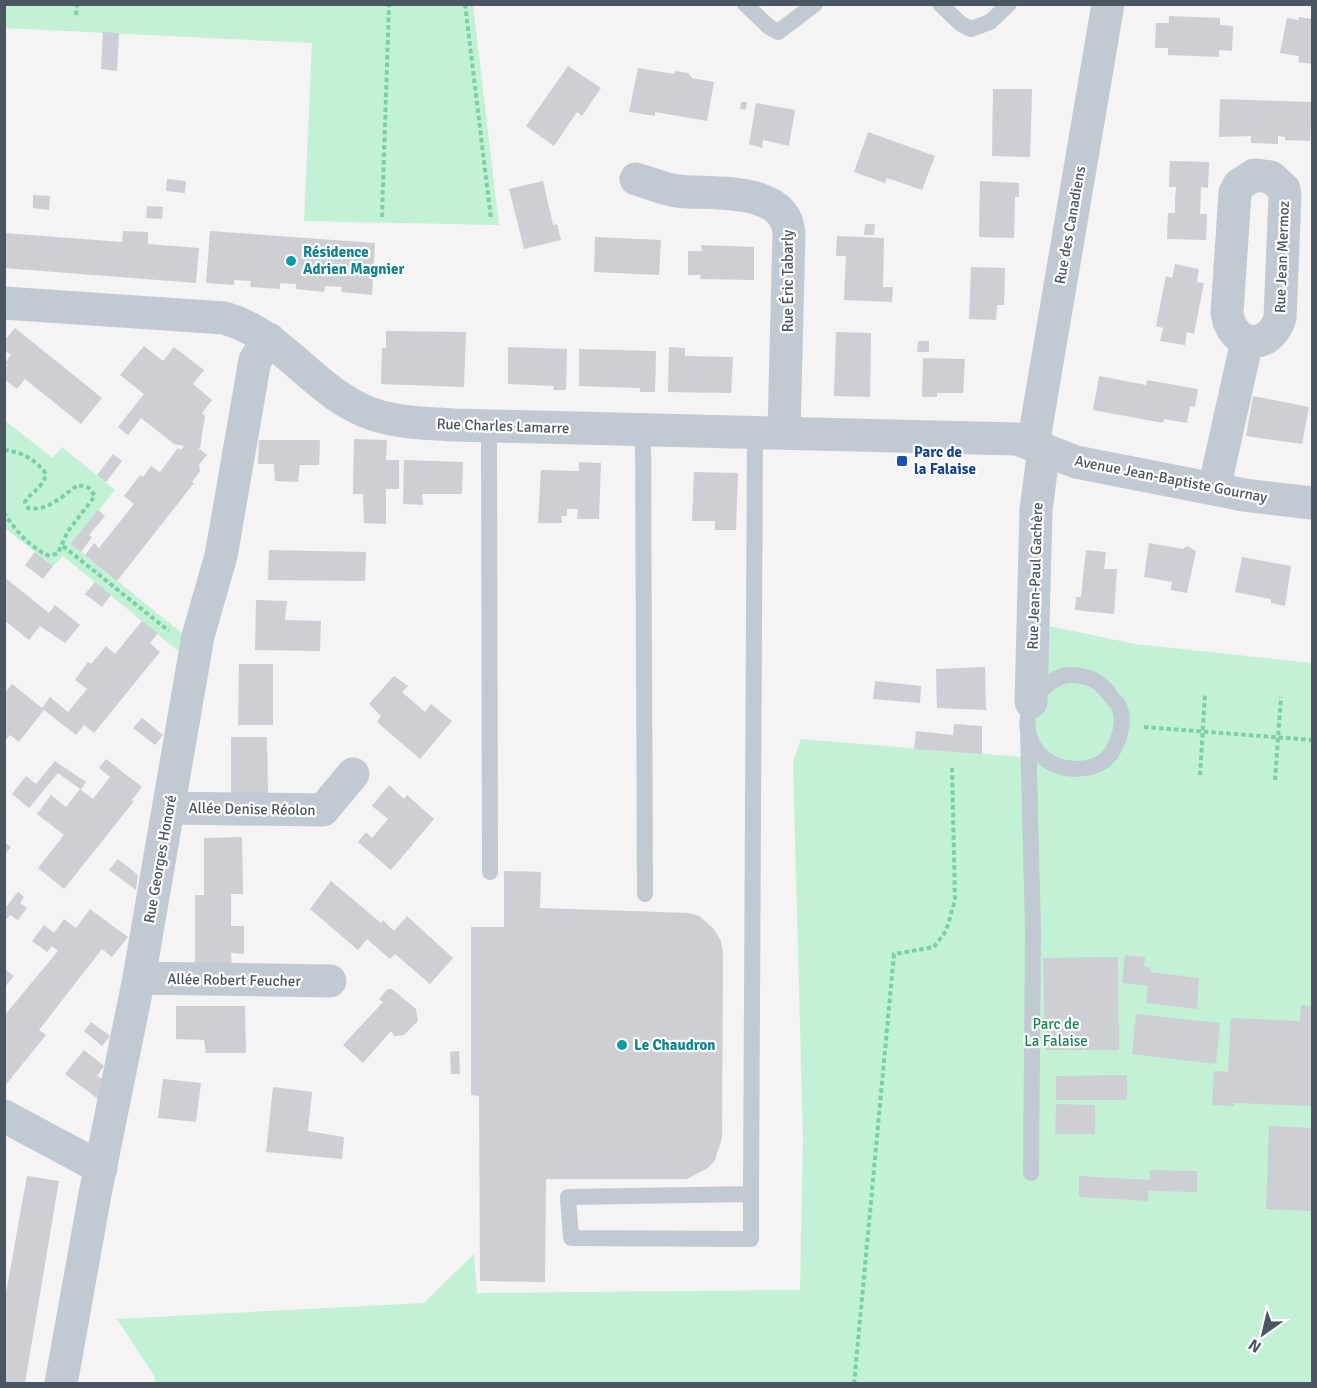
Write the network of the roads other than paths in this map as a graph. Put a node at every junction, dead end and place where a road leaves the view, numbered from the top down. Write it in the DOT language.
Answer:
graph roads {
  1 [pos="745,4"];
  2 [pos="815,4"];
  3 [pos="940,4"];
  4 [pos="1009,4"];
  5 [pos="1108,4"];
  6 [pos="636,179"];
  7 [pos="4,303"];
  8 [pos="268,339"];
  9 [pos="1247,340"];
  10 [pos="489,426"];
  11 [pos="643,429"];
  12 [pos="770,431"];
  13 [pos="1038,448"];
  14 [pos="1214,489"];
  15 [pos="1312,503"];
  16 [pos="1030,715"];
  17 [pos="353,774"];
  18 [pos="170,808"];
  19 [pos="490,872"];
  20 [pos="645,894"];
  21 [pos="139,978"];
  22 [pos="330,981"];
  23 [pos="6,1125"];
  24 [pos="101,1168"];
  25 [pos="1031,1173"];
  26 [pos="751,1194"];
  27 [pos="61,1383"];
  1 -- 2 [label="lane"];
  3 -- 4 [label="lane"];
  5 -- 13 [label="street, Rue des Canadiens"];
  6 -- 12 [label="street, Rue Éric Tabarly"];
  7 -- 8 [label="street, Rue Charles Lamarre"];
  8 -- 10 [label="street, Rue Charles Lamarre"];
  8 -- 18 [label="street, Rue Georges Honoré"];
  9 -- 14 [label="street"];
  10 -- 11 [label="street, Rue Charles Lamarre"];
  10 -- 19 [label="lane"];
  11 -- 12 [label="street, Rue Charles Lamarre"];
  11 -- 20 [label="lane"];
  12 -- 13 [label="street, Rue Charles Lamarre"];
  12 -- 26 [label="lane"];
  13 -- 14 [label="street, Avenue Jean-Baptiste Gournay"];
  13 -- 16 [label="street, Rue Jean-Paul Gachère"];
  14 -- 15 [label="street, Avenue Jean-Baptiste Gournay"];
  16 -- 16 [label="lane"];
  16 -- 25 [label="lane"];
  17 -- 18 [label="street, Allée Denise Réolon"];
  18 -- 21 [label="street, Rue Georges Honoré"];
  21 -- 22 [label="street, Allée Robert Feucher"];
  21 -- 24 [label="street, Rue Georges Honoré"];
  23 -- 24 [label="street"];
  24 -- 27 [label="street, Rue Georges Honoré"];
  26 -- 26 [label="lane"];
}
